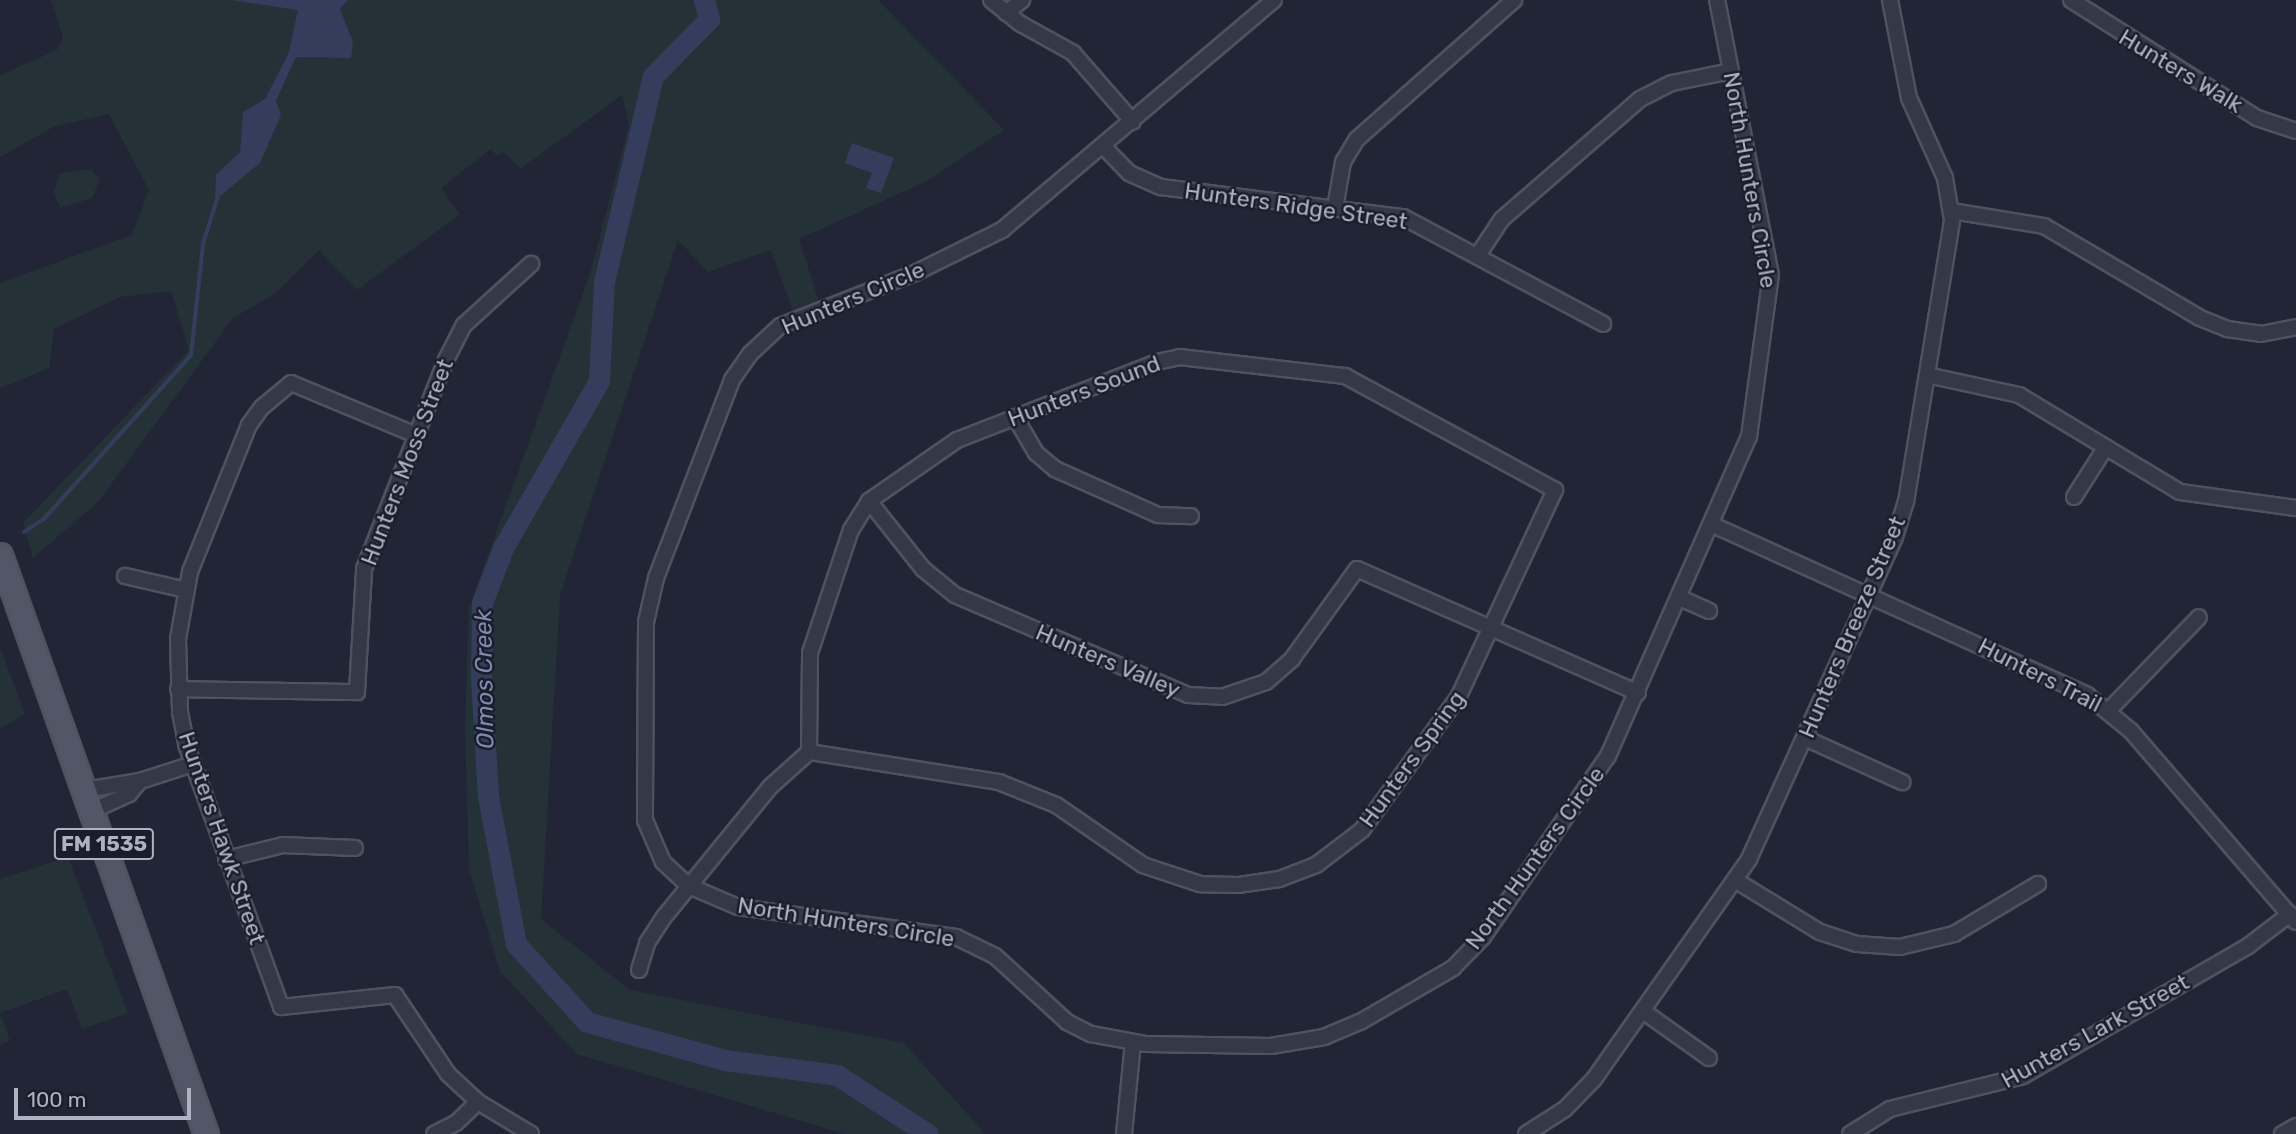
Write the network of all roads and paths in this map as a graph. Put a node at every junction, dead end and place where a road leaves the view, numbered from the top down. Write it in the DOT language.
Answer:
graph roads {
  1 [pos="991,0"];
  2 [pos="1022,0"];
  3 [pos="1274,0"];
  4 [pos="1514,0"];
  5 [pos="1717,0"];
  6 [pos="1890,0"];
  7 [pos="2071,0"];
  8 [pos="1006,13"];
  9 [pos="1731,71"];
  10 [pos="1133,122"];
  11 [pos="2296,131"];
  12 [pos="1104,147"];
  13 [pos="1335,208"];
  14 [pos="1952,211"];
  15 [pos="1478,255"];
  16 [pos="531,264"];
  17 [pos="1603,324"];
  18 [pos="2296,327"];
  19 [pos="1927,375"];
  20 [pos="1015,417"];
  21 [pos="416,435"];
  22 [pos="2106,447"];
  23 [pos="1555,490"];
  24 [pos="2074,497"];
  25 [pos="869,500"];
  26 [pos="2296,508"];
  27 [pos="1191,516"];
  28 [pos="1713,525"];
  29 [pos="0,555"];
  30 [pos="125,576"];
  31 [pos="186,590"];
  32 [pos="1869,594"];
  33 [pos="1680,598"];
  34 [pos="1709,611"];
  35 [pos="2199,617"];
  36 [pos="1494,630"];
  37 [pos="178,689"];
  38 [pos="1638,693"];
  39 [pos="2109,710"];
  40 [pos="1805,738"];
  41 [pos="809,752"];
  42 [pos="194,764"];
  43 [pos="140,781"];
  44 [pos="1902,782"];
  45 [pos="88,800"];
  46 [pos="355,848"];
  47 [pos="226,859"];
  48 [pos="1735,880"];
  49 [pos="2038,884"];
  50 [pos="690,886"];
  51 [pos="2293,918"];
  52 [pos="639,970"];
  53 [pos="1643,1011"];
  54 [pos="1133,1043"];
  55 [pos="1709,1058"];
  56 [pos="478,1102"];
  57 [pos="2296,1126"];
  58 [pos="1531,1133"];
  59 [pos="206,1134"];
  60 [pos="434,1134"];
  61 [pos="531,1134"];
  62 [pos="1124,1134"];
  63 [pos="1850,1134"];
  64 [pos="2282,1134"];
  1 -- 8 [label="street"];
  2 -- 8 [label="street"];
  3 -- 10 [label="street, Hunters Circle"];
  4 -- 13 [label="street"];
  5 -- 9 [label="street, North Hunters Circle"];
  6 -- 14 [label="street, Hunters Breeze Street"];
  7 -- 11 [label="street, Hunters Walk"];
  8 -- 10 [label="street"];
  9 -- 15 [label="street"];
  9 -- 28 [label="street, North Hunters Circle"];
  10 -- 12 [label="street, Hunters Circle"];
  12 -- 13 [label="street, Hunters Ridge Street"];
  12 -- 50 [label="street, Hunters Circle"];
  13 -- 15 [label="street, Hunters Ridge Street"];
  14 -- 18 [label="street"];
  14 -- 19 [label="street, Hunters Breeze Street"];
  15 -- 17 [label="street, Hunters Ridge Street"];
  16 -- 21 [label="street, Hunters Moss Street"];
  19 -- 22 [label="street"];
  19 -- 32 [label="street, Hunters Breeze Street"];
  20 -- 23 [label="street, Hunters Sound"];
  20 -- 25 [label="street, Hunters Sound"];
  20 -- 27 [label="street"];
  21 -- 31 [label="street, Hunters Hawk Street"];
  21 -- 37 [label="street, Hunters Moss Street"];
  22 -- 24 [label="street"];
  22 -- 26 [label="street"];
  23 -- 36 [label="street, Hunters Spring"];
  25 -- 36 [label="street, Hunters Valley"];
  25 -- 41 [label="street, Hunters Sound"];
  28 -- 32 [label="street, Hunters Trail"];
  28 -- 33 [label="street, North Hunters Circle"];
  29 -- 45 [label="main road, FM 1535"];
  30 -- 31 [label="street"];
  31 -- 37 [label="street, Hunters Hawk Street"];
  32 -- 39 [label="street, Hunters Trail"];
  32 -- 40 [label="street, Hunters Breeze Street"];
  33 -- 34 [label="street"];
  33 -- 38 [label="street, North Hunters Circle"];
  35 -- 39 [label="street"];
  36 -- 38 [label="street"];
  36 -- 41 [label="street, Hunters Spring"];
  37 -- 42 [label="street, Hunters Hawk Street"];
  38 -- 54 [label="street, North Hunters Circle"];
  39 -- 51 [label="street, Hunters Trail"];
  40 -- 44 [label="street"];
  40 -- 48 [label="street, Hunters Breeze Street"];
  41 -- 50 [label="street"];
  42 -- 43 [label="street"];
  42 -- 47 [label="street, Hunters Hawk Street"];
  43 -- 45 [label="street"];
  43 -- 45 [label="street"];
  45 -- 59 [label="main road, FM 1535"];
  46 -- 47 [label="street"];
  47 -- 56 [label="street, Hunters Hawk Street"];
  48 -- 49 [label="street"];
  48 -- 53 [label="street, Hunters Breeze Street"];
  50 -- 52 [label="street"];
  50 -- 54 [label="street, North Hunters Circle"];
  51 -- 63 [label="street, Hunters Lark Street"];
  53 -- 55 [label="street"];
  53 -- 58 [label="street, Hunters Breeze Street"];
  54 -- 62 [label="street"];
  56 -- 60 [label="street"];
  56 -- 61 [label="street, Hunters Hawk Street"];
  57 -- 64 [label="street"];
}
